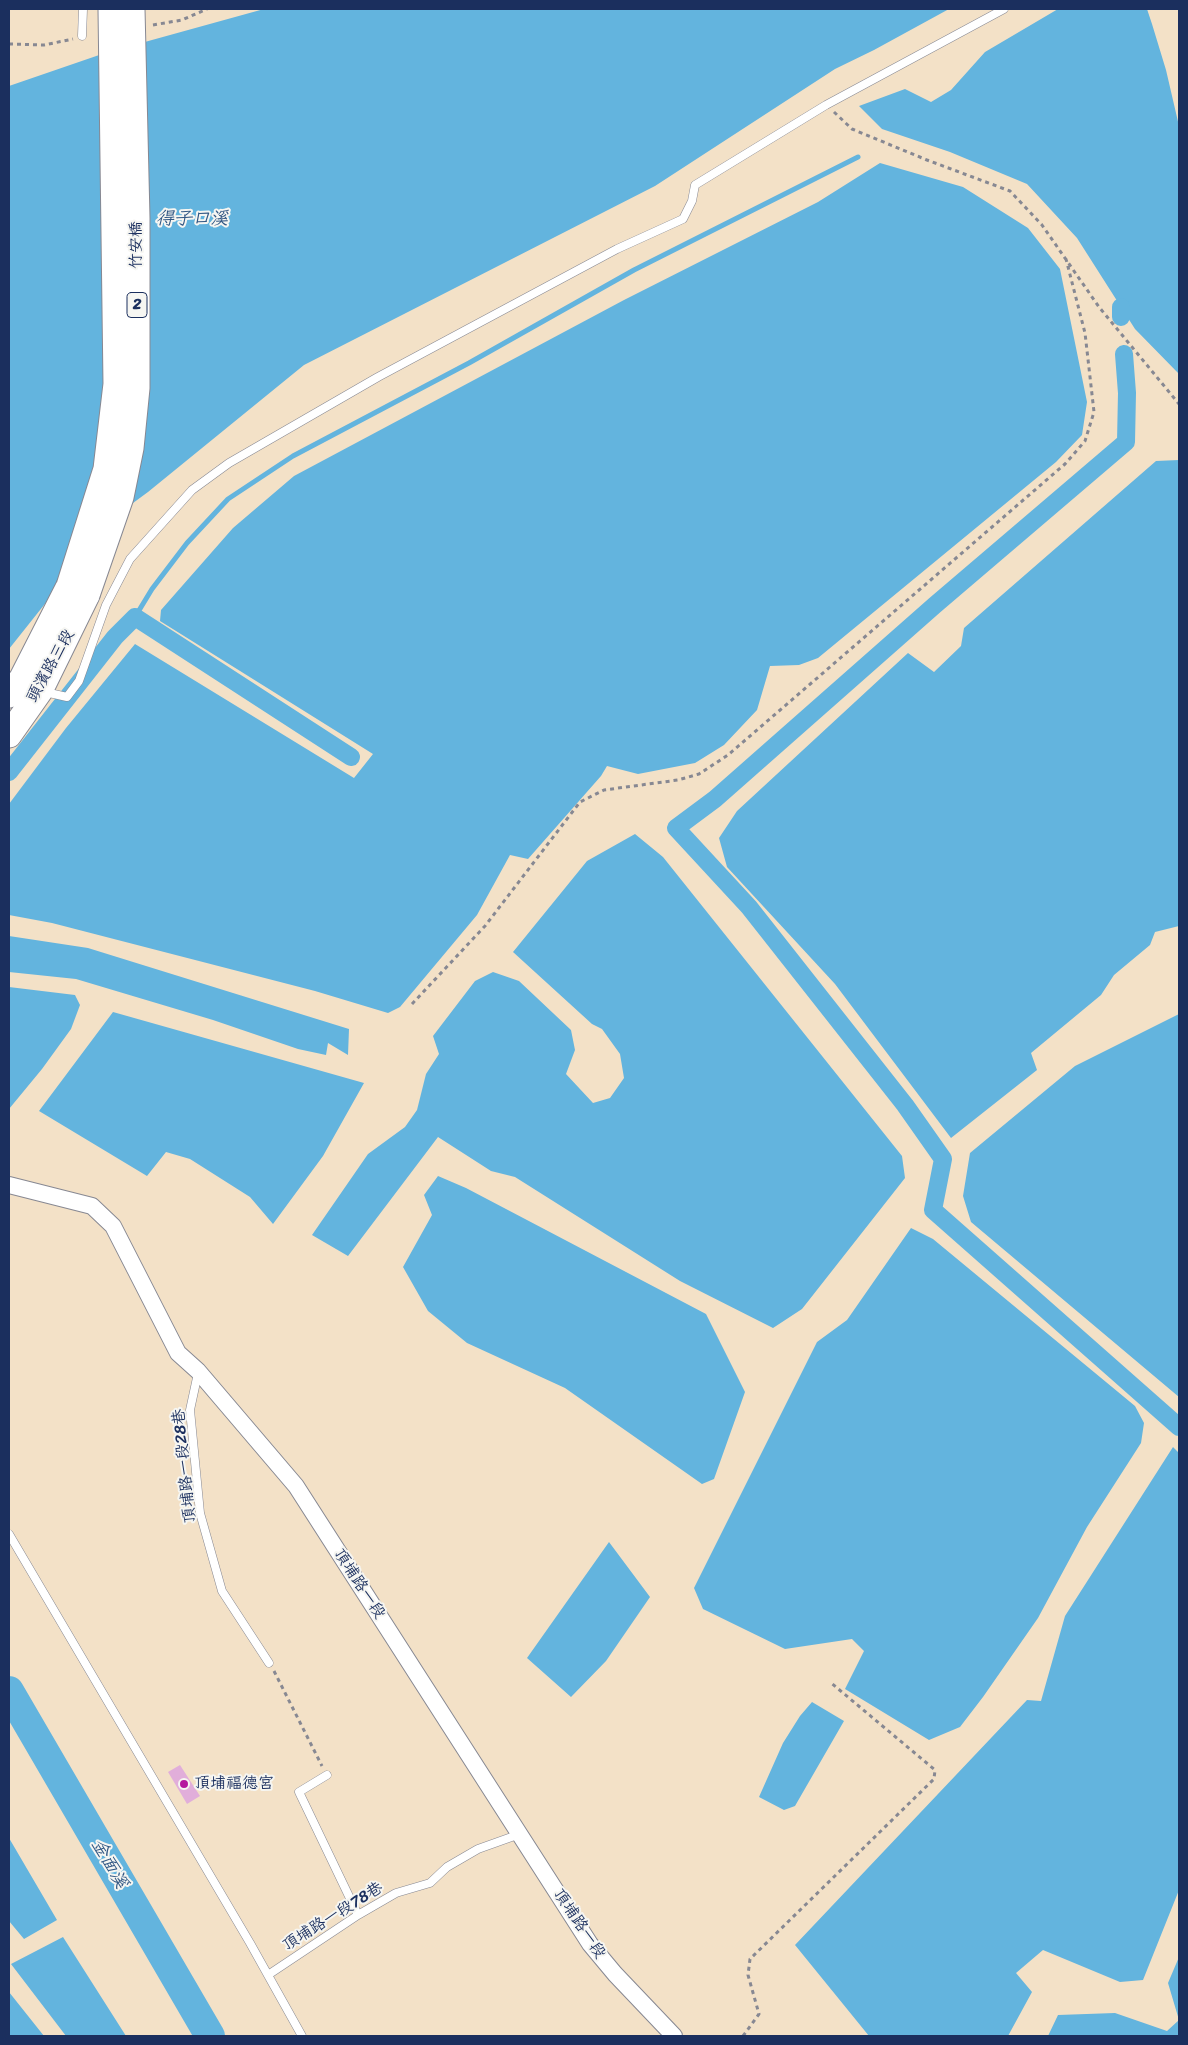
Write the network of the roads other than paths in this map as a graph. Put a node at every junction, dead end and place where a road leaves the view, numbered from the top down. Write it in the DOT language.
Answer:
graph roads {
  1 [pos="83,9"];
  2 [pos="112,9"];
  3 [pos="132,9"];
  4 [pos="1004,9"];
  5 [pos="82,36"];
  6 [pos="78,590"];
  7 [pos="26,687"];
  8 [pos="9,734"];
  9 [pos="9,1185"];
  10 [pos="198,1371"];
  11 [pos="9,1534"];
  12 [pos="270,1662"];
  13 [pos="327,1775"];
  14 [pos="520,1834"];
  15 [pos="358,1915"];
  16 [pos="268,1975"];
  17 [pos="302,2036"];
  18 [pos="674,2036"];
  1 -- 5 [label="lane"];
  2 -- 6 [label="main road, 竹安橋 / 2, bridge"];
  3 -- 6 [label="main road, 竹安橋 / 2, bridge"];
  4 -- 7 [label="lane"];
  6 -- 7 [label="main road, 頭濱路三段 / 2"];
  7 -- 8 [label="main road, 頭濱路三段 / 2"];
  9 -- 10 [label="street, 頂埔路一段"];
  10 -- 12 [label="lane, 頂埔路一段28巷"];
  10 -- 14 [label="street, 頂埔路一段"];
  11 -- 16 [label="lane"];
  13 -- 15 [label="lane"];
  14 -- 15 [label="lane, 頂埔路一段78巷"];
  14 -- 18 [label="street, 頂埔路一段"];
  15 -- 16 [label="lane, 頂埔路一段78巷"];
  16 -- 17 [label="lane"];
}
